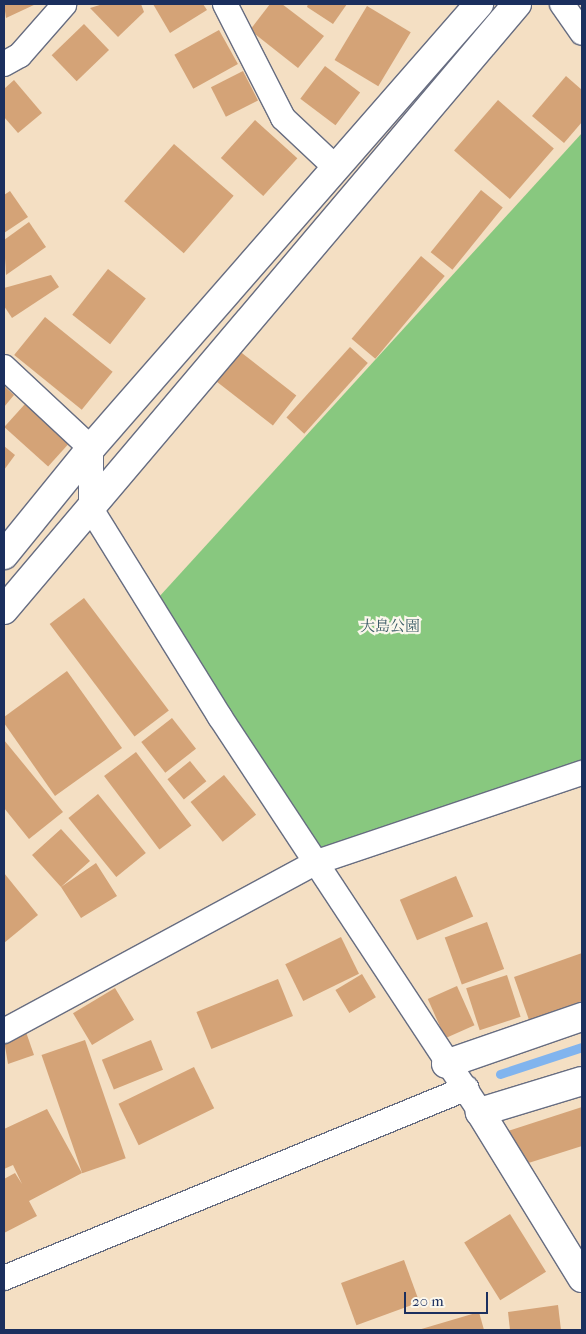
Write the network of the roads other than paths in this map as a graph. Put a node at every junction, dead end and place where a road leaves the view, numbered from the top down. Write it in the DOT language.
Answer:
graph roads {
  1 [pos="225,4"];
  2 [pos="480,4"];
  3 [pos="517,4"];
  4 [pos="562,4"];
  5 [pos="64,5"];
  6 [pos="582,33"];
  7 [pos="4,64"];
  8 [pos="336,168"];
  9 [pos="4,367"];
  10 [pos="91,448"];
  11 [pos="91,509"];
  12 [pos="4,554"];
  13 [pos="4,610"];
  14 [pos="582,773"];
  15 [pos="317,862"];
  16 [pos="582,1017"];
  17 [pos="4,1031"];
  18 [pos="446,1064"];
  19 [pos="582,1080"];
  20 [pos="467,1088"];
  21 [pos="480,1112"];
  22 [pos="4,1278"];
  23 [pos="582,1278"];
  1 -- 8 [label="street"];
  2 -- 8 [label="street"];
  3 -- 11 [label="street"];
  4 -- 6 [label="street"];
  5 -- 7 [label="street"];
  8 -- 10 [label="street"];
  9 -- 10 [label="street"];
  10 -- 11 [label="street"];
  10 -- 12 [label="street"];
  11 -- 13 [label="street"];
  11 -- 15 [label="street"];
  14 -- 15 [label="street"];
  15 -- 17 [label="street"];
  15 -- 18 [label="street"];
  16 -- 18 [label="street"];
  18 -- 20 [label="street"];
  19 -- 21 [label="street"];
  20 -- 21 [label="street"];
  20 -- 22 [label="street"];
  21 -- 23 [label="street"];
}
